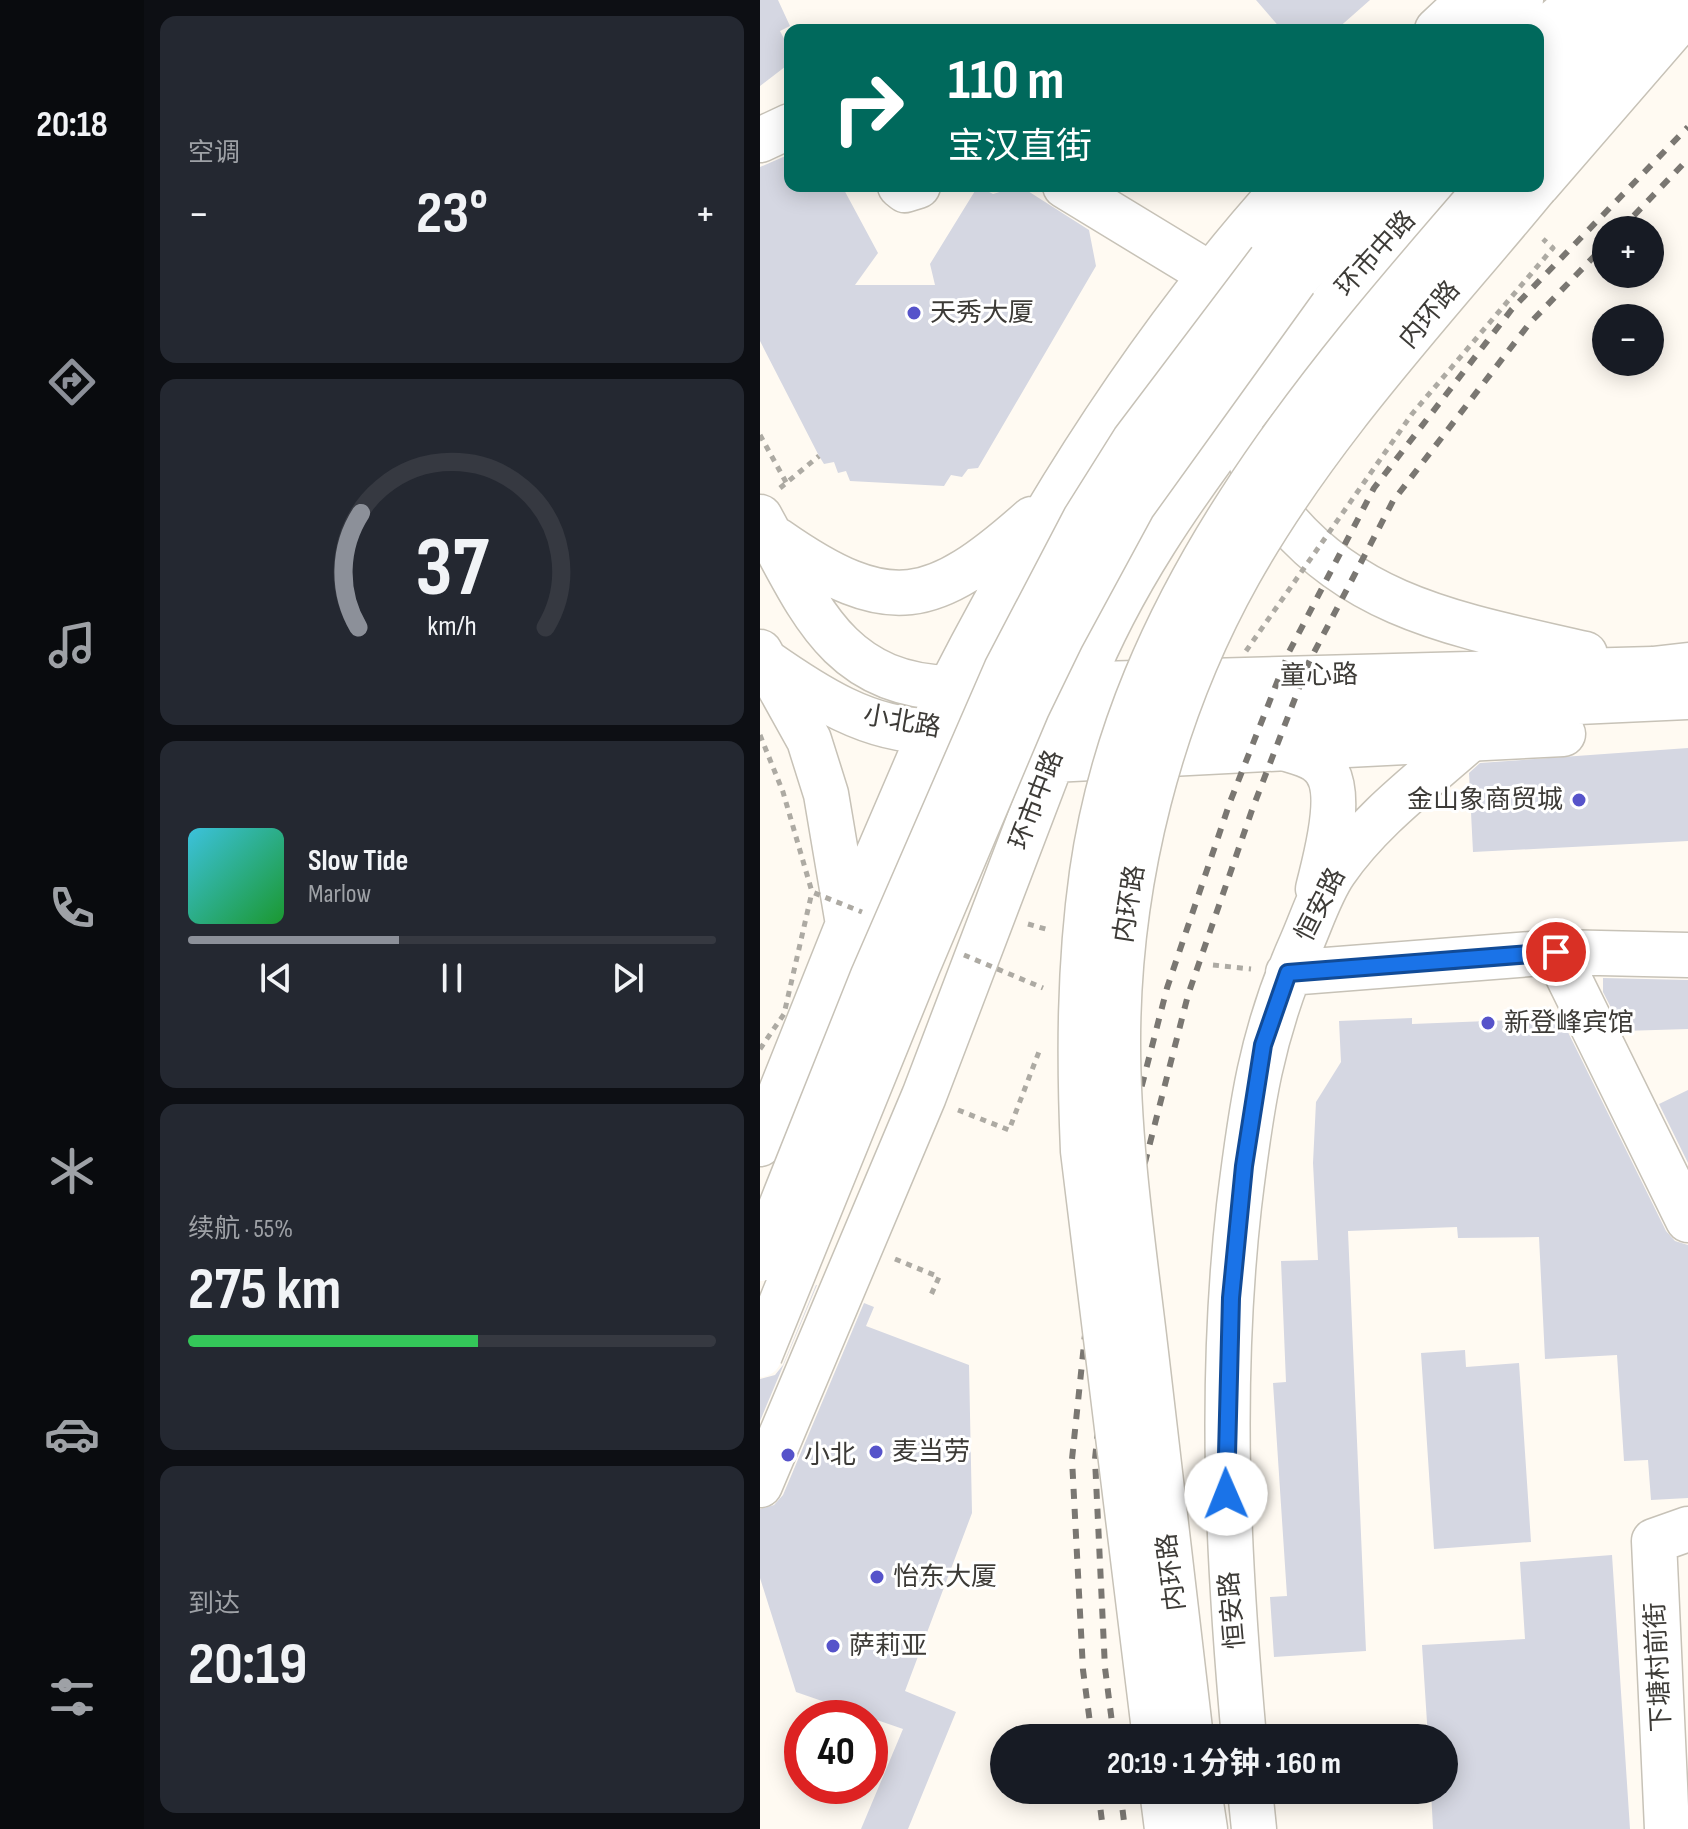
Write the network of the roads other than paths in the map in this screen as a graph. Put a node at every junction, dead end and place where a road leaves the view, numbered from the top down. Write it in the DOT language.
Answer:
graph roads {
  1 [pos="1469,0"];
  2 [pos="1521,0"];
  3 [pos="1580,0"];
  4 [pos="1628,0"];
  5 [pos="1651,0"];
  6 [pos="1688,11"];
  7 [pos="1443,24"];
  8 [pos="1495,24"];
  9 [pos="1544,32"];
  10 [pos="1544,82"];
  11 [pos="1544,123"];
  12 [pos="784,129"];
  13 [pos="760,140"];
  14 [pos="1544,177"];
  15 [pos="1075,192"];
  16 [pos="1281,192"];
  17 [pos="1329,192"];
  18 [pos="1375,192"];
  19 [pos="1431,192"];
  20 [pos="1484,192"];
  21 [pos="1531,192"];
  22 [pos="1283,271"];
  23 [pos="1213,276"];
  24 [pos="1121,399"];
  25 [pos="1237,424"];
  26 [pos="1204,467"];
  27 [pos="1061,494"];
  28 [pos="773,507"];
  29 [pos="763,656"];
  30 [pos="1677,683"];
  31 [pos="1062,684"];
  32 [pos="950,688"];
  33 [pos="931,731"];
  34 [pos="989,738"];
  35 [pos="1469,740"];
  36 [pos="1058,744"];
  37 [pos="1287,749"];
  38 [pos="1310,922"];
  39 [pos="848,924"];
  40 [pos="1556,952"];
  41 [pos="1688,955"];
  42 [pos="1288,973"];
  43 [pos="965,992"];
  44 [pos="760,1144"];
  45 [pos="1688,1220"];
  46 [pos="760,1259"];
  47 [pos="760,1308"];
  48 [pos="760,1355"];
  49 [pos="760,1485"];
  50 [pos="1688,1529"];
  51 [pos="1153,1724"];
  52 [pos="1189,1724"];
  53 [pos="1243,1724"];
  54 [pos="1164,1804"];
  55 [pos="1201,1804"];
  56 [pos="1251,1804"];
  57 [pos="1167,1829"];
  58 [pos="1205,1829"];
  59 [pos="1254,1829"];
  60 [pos="1667,1829"];
  1 -- 7 [label="main road"];
  2 -- 8 [label="main road"];
  3 -- 9 [label="main road"];
  4 -- 10 [label="main road"];
  5 -- 11 [label="main road"];
  6 -- 14 [label="main road, 内环路"];
  12 -- 13 [label="main road"];
  15 -- 23 [label="main road"];
  16 -- 23 [label="main road"];
  17 -- 22 [label="main road, 环市中路"];
  18 -- 22 [label="main road, 环市中路"];
  19 -- 25 [label="main road, 环市中路"];
  20 -- 51 [label="main road, 内环路, bridge"];
  21 -- 52 [label="main road, 内环路, bridge"];
  22 -- 46 [label="main road, 环市中路, bridge"];
  22 -- 48 [label="main road, 环市中路, bridge"];
  23 -- 24 [label="main road"];
  24 -- 26 [label="main road"];
  24 -- 27 [label="main road"];
  25 -- 26 [label="main road, 环市中路"];
  25 -- 30 [label="main road"];
  26 -- 31 [label="main road, 环市中路"];
  27 -- 28 [label="main road"];
  27 -- 31 [label="main road"];
  27 -- 32 [label="main road"];
  28 -- 32 [label="main road, 小北路"];
  29 -- 33 [label="main road, 小北路"];
  29 -- 39 [label="main road"];
  30 -- 31 [label="main road, 童心路"];
  30 -- 35 [label="main road"];
  30 -- 36 [label="main road, 童心路"];
  31 -- 32 [label="main road, 童心路"];
  31 -- 36 [label="main road, 环市中路"];
  32 -- 33 [label="main road"];
  32 -- 34 [label="main road"];
  33 -- 34 [label="main road, 小北路"];
  33 -- 39 [label="main road"];
  34 -- 36 [label="main road, 小北路"];
  34 -- 43 [label="main road"];
  34 -- 47 [label="main road"];
  35 -- 37 [label="main road"];
  35 -- 38 [label="main road, 恒安路"];
  36 -- 37 [label="main road"];
  36 -- 43 [label="main road, 环市中路"];
  37 -- 38 [label="main road"];
  38 -- 42 [label="main road, 恒安路"];
  39 -- 44 [label="main road"];
  40 -- 41 [label="main road"];
  40 -- 42 [label="main road"];
  40 -- 45 [label="main road"];
  42 -- 53 [label="main road, 恒安路"];
  43 -- 49 [label="main road, 环市中路"];
  50 -- 60 [label="main road, 下塘村前街"];
  54 -- 57 [label="main road"];
  55 -- 58 [label="main road"];
  56 -- 59 [label="main road"];
}
